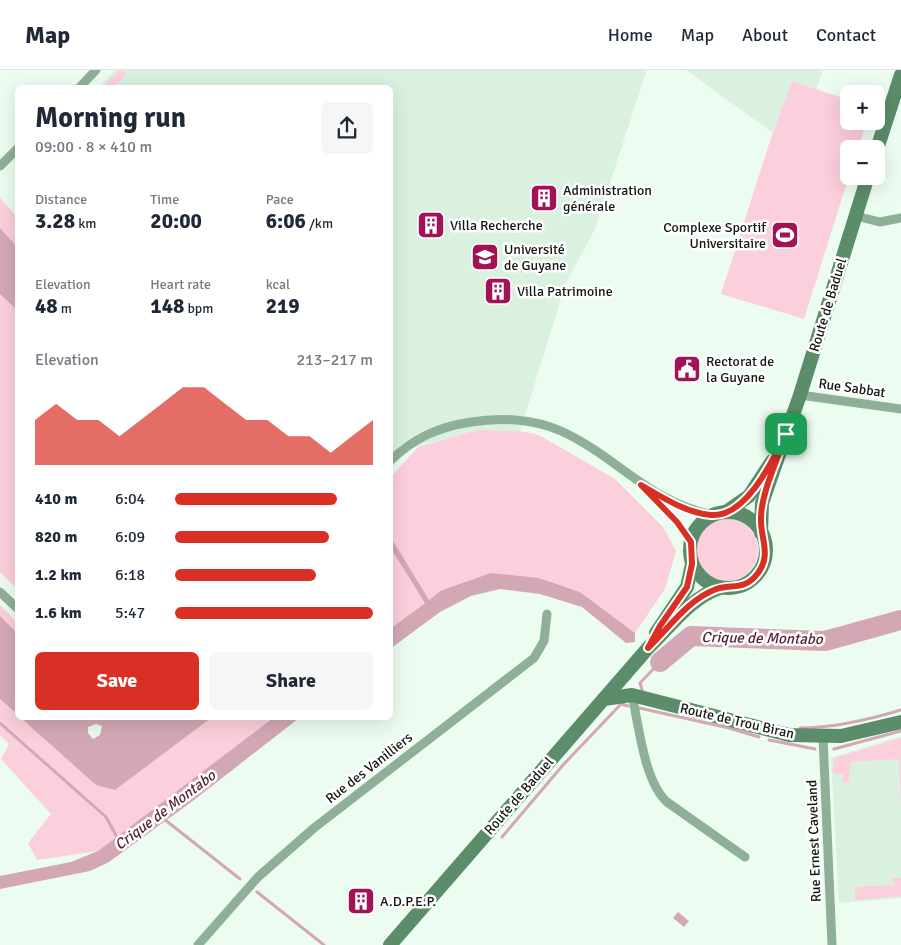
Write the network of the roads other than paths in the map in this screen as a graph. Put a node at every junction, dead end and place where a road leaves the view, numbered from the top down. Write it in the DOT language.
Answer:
graph roads {
  1 [pos="96,70"];
  2 [pos="901,75"];
  3 [pos="82,85"];
  4 [pos="880,140"];
  5 [pos="15,151"];
  6 [pos="0,166"];
  7 [pos="865,185"];
  8 [pos="856,216"];
  9 [pos="901,218"];
  10 [pos="800,395"];
  11 [pos="901,409"];
  12 [pos="786,434"];
  13 [pos="393,459"];
  14 [pos="641,485"];
  15 [pos="720,514"];
  16 [pos="761,533"];
  17 [pos="691,542"];
  18 [pos="692,564"];
  19 [pos="720,588"];
  20 [pos="0,592"];
  21 [pos="15,606"];
  22 [pos="547,614"];
  23 [pos="648,648"];
  24 [pos="634,665"];
  25 [pos="632,695"];
  26 [pos="604,699"];
  27 [pos="901,722"];
  28 [pos="823,737"];
  29 [pos="745,857"];
  30 [pos="198,945"];
  31 [pos="390,945"];
  32 [pos="832,945"];
  1 -- 3 [label="street"];
  2 -- 4 [label="main road"];
  5 -- 6 [label="street"];
  7 -- 8 [label="main road, Route de Baduel"];
  8 -- 9 [label="street"];
  8 -- 10 [label="main road, Route de Baduel"];
  10 -- 11 [label="street, Rue Sabbat"];
  10 -- 12 [label="main road, Route de Baduel"];
  12 -- 15 [label="main road, Route de Baduel"];
  12 -- 16 [label="main road, Route de Baduel"];
  13 -- 14 [label="street"];
  14 -- 15 [label="street"];
  14 -- 17 [label="street"];
  15 -- 16 [label="main road"];
  15 -- 17 [label="main road"];
  16 -- 19 [label="main road"];
  17 -- 18 [label="main road"];
  18 -- 19 [label="main road"];
  18 -- 23 [label="main road, Route de Baduel"];
  19 -- 23 [label="main road, Route de Baduel"];
  20 -- 21 [label="street"];
  22 -- 30 [label="street, Rue des Vanilliers"];
  23 -- 24 [label="main road, Route de Baduel"];
  24 -- 25 [label="main road"];
  24 -- 26 [label="main road, Route de Baduel"];
  25 -- 26 [label="main road, Route de Trou Biran"];
  25 -- 28 [label="main road, Route de Trou Biran"];
  25 -- 29 [label="street"];
  26 -- 31 [label="main road, Route de Baduel"];
  27 -- 28 [label="main road, Route de Trou Biran"];
  28 -- 32 [label="street, Rue Ernest Caveland"];
}
